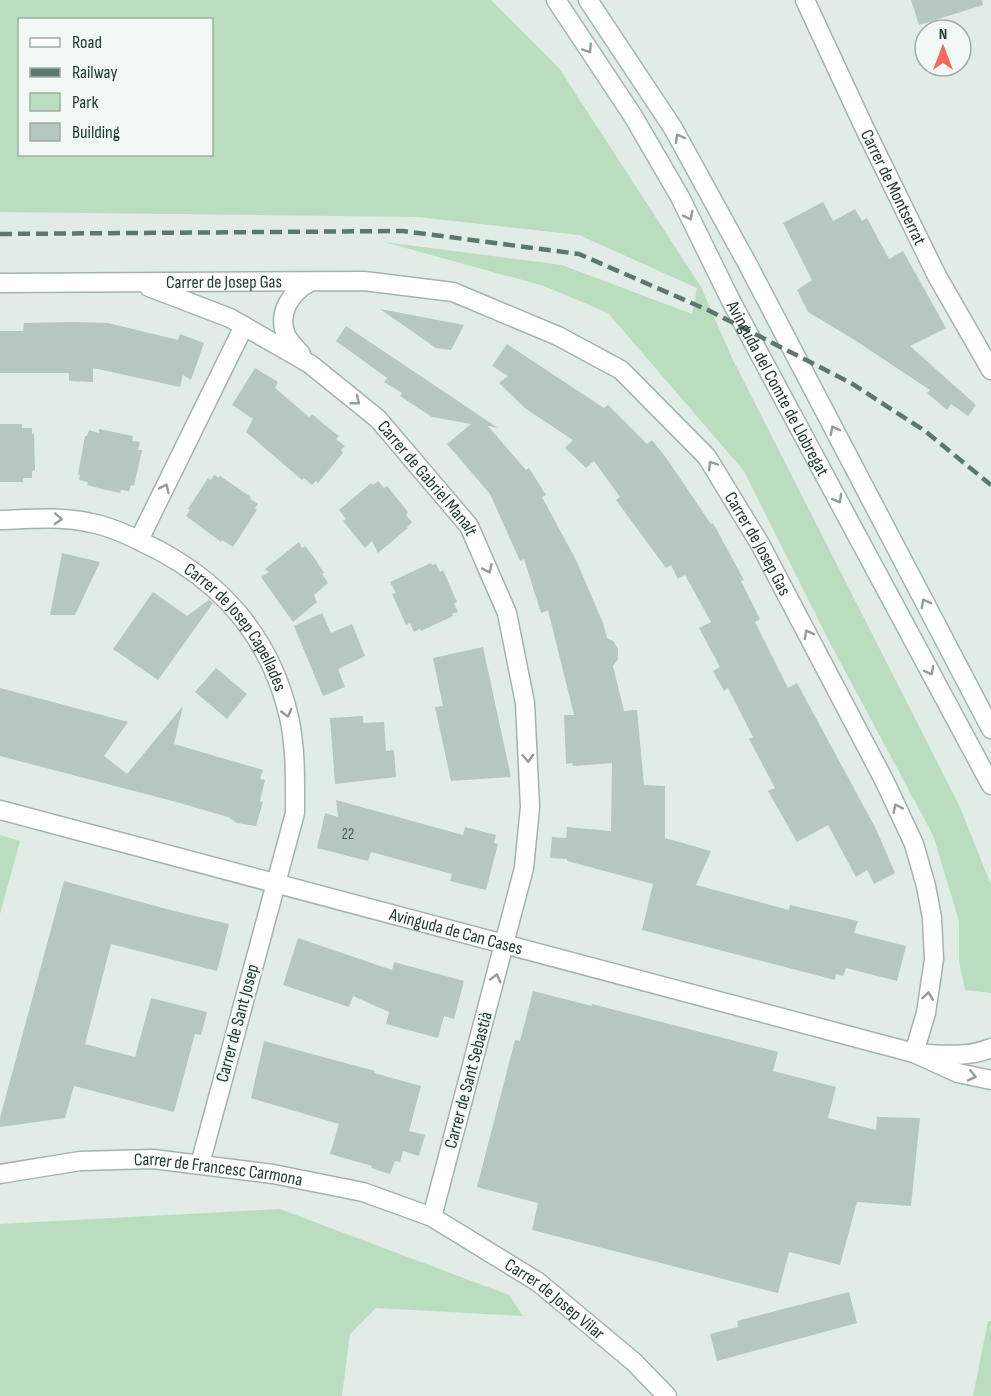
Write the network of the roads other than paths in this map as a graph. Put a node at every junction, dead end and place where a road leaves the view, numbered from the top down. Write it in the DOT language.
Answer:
graph roads {
  1 [pos="556,0"];
  2 [pos="588,0"];
  3 [pos="805,0"];
  4 [pos="136,282"];
  5 [pos="310,282"];
  6 [pos="0,283"];
  7 [pos="244,326"];
  8 [pos="310,364"];
  9 [pos="991,370"];
  10 [pos="0,520"];
  11 [pos="139,540"];
  12 [pos="991,729"];
  13 [pos="991,786"];
  14 [pos="0,810"];
  15 [pos="275,883"];
  16 [pos="505,944"];
  17 [pos="991,1048"];
  18 [pos="915,1053"];
  19 [pos="991,1080"];
  20 [pos="200,1164"];
  21 [pos="0,1174"];
  22 [pos="432,1217"];
  23 [pos="667,1396"];
  1 -- 13 [label="street, Avinguda del Comte de Llobregat, one-way"];
  12 -- 2 [label="street, one-way"];
  3 -- 9 [label="street, Carrer de Montserrat"];
  4 -- 5 [label="street, Carrer de Josep Gas"];
  4 -- 6 [label="street, Carrer de Gabriel Manalt"];
  4 -- 7 [label="street, Carrer de Gabriel Manalt"];
  5 -- 8 [label="street, Carrer de Josep Gas"];
  18 -- 5 [label="street, Carrer de Josep Gas, one-way"];
  7 -- 8 [label="street, Carrer de Gabriel Manalt"];
  11 -- 7 [label="street, one-way"];
  8 -- 16 [label="street, Carrer de Gabriel Manalt, one-way"];
  10 -- 11 [label="street, Carrer de Josep Capellades, one-way"];
  11 -- 15 [label="street, Carrer de Josep Capellades, one-way"];
  14 -- 15 [label="street, Avinguda de Can Cases"];
  15 -- 16 [label="street, Avinguda de Can Cases"];
  15 -- 20 [label="street, Carrer de Sant Josep"];
  16 -- 18 [label="street, Avinguda de Can Cases"];
  22 -- 16 [label="street, Carrer de Sant Sebastià, one-way"];
  17 -- 18 [label="street, Avinguda de Can Cases"];
  18 -- 19 [label="street, Avinguda de Can Cases, one-way"];
  20 -- 21 [label="street, Carrer de Francesc Carmona"];
  20 -- 22 [label="street, Carrer de Francesc Carmona"];
  22 -- 23 [label="street, Carrer de Josep Vilar"];
}
